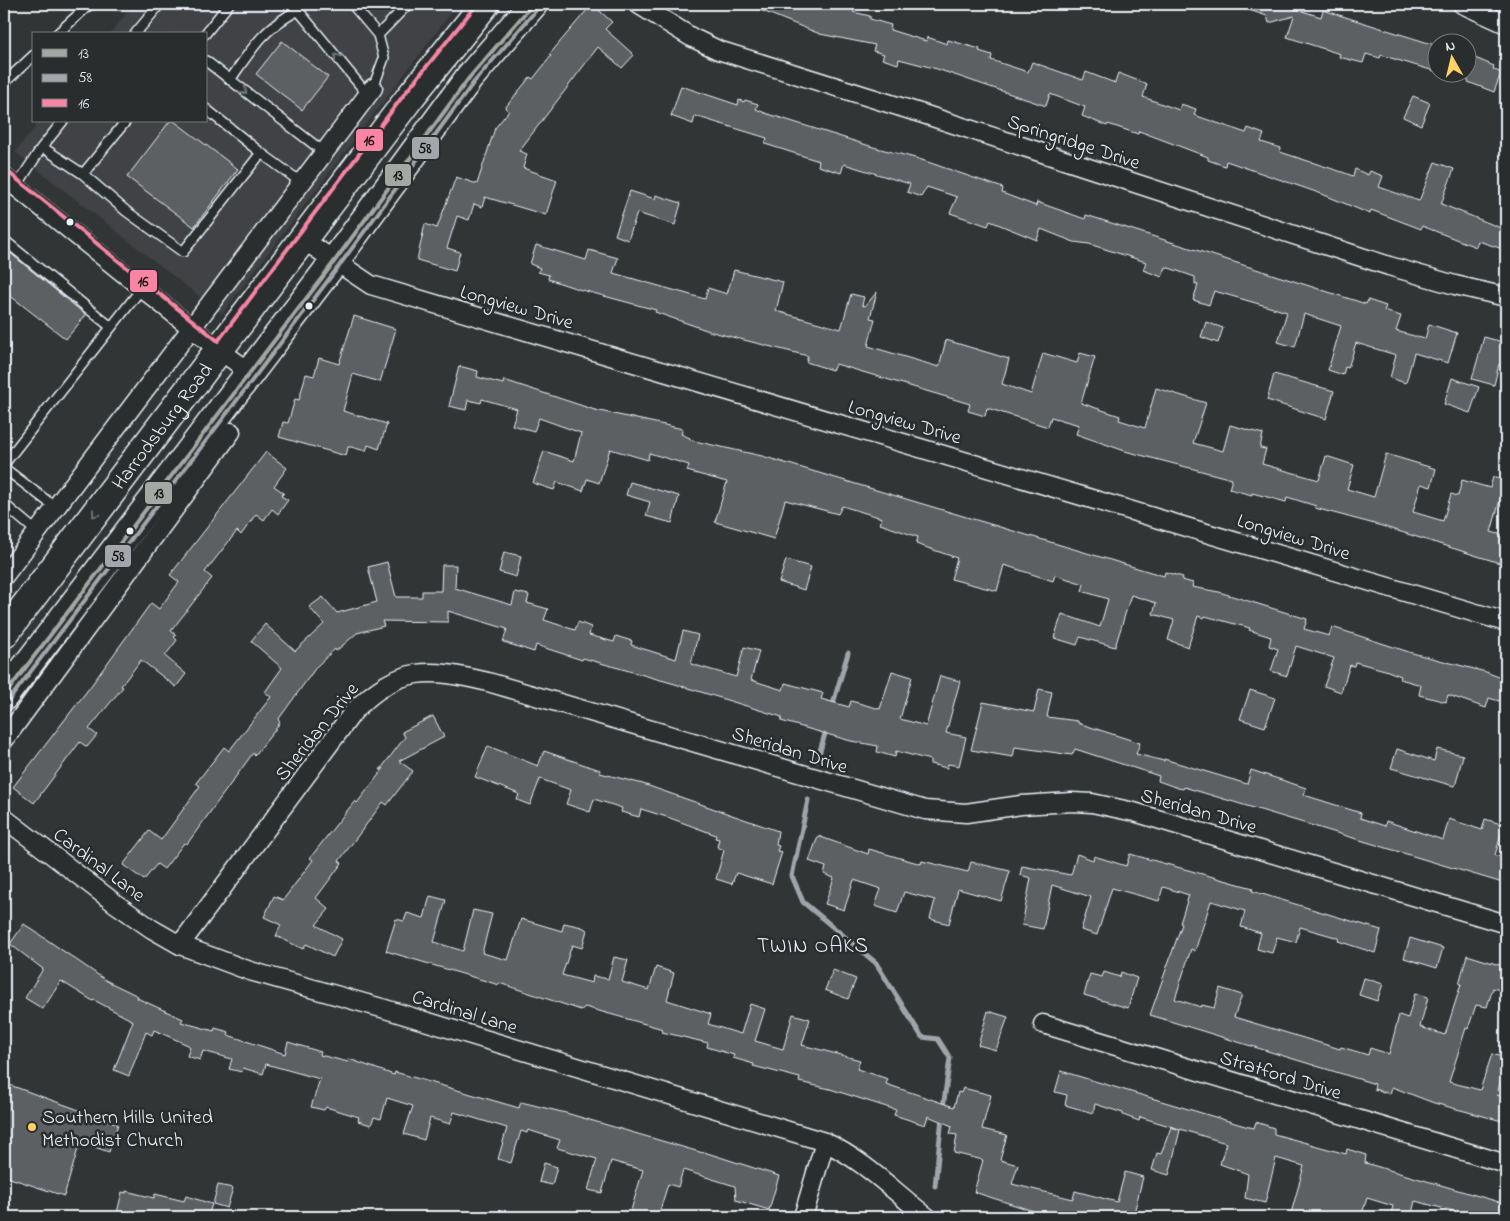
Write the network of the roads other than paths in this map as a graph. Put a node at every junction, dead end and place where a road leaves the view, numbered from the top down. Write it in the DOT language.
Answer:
graph roads {
  1 [pos="90,4"];
  2 [pos="160,4"];
  3 [pos="229,4"];
  4 [pos="352,4"];
  5 [pos="408,4"];
  6 [pos="486,4"];
  7 [pos="533,4"];
  8 [pos="638,4"];
  9 [pos="1462,4"];
  10 [pos="296,7"];
  11 [pos="1506,24"];
  12 [pos="59,32"];
  13 [pos="137,32"];
  14 [pos="207,32"];
  15 [pos="378,35"];
  16 [pos="32,57"];
  17 [pos="208,63"];
  18 [pos="230,80"];
  19 [pos="4,83"];
  20 [pos="371,92"];
  21 [pos="208,111"];
  22 [pos="63,122"];
  23 [pos="125,122"];
  24 [pos="42,147"];
  25 [pos="260,153"];
  26 [pos="325,153"];
  27 [pos="83,174"];
  28 [pos="10,182"];
  29 [pos="302,182"];
  30 [pos="302,239"];
  31 [pos="4,240"];
  32 [pos="334,262"];
  33 [pos="142,288"];
  34 [pos="1506,297"];
  35 [pos="111,327"];
  36 [pos="192,328"];
  37 [pos="219,350"];
  38 [pos="250,372"];
  39 [pos="231,432"];
  40 [pos="4,464"];
  41 [pos="4,468"];
  42 [pos="4,504"];
  43 [pos="55,507"];
  44 [pos="37,532"];
  45 [pos="4,576"];
  46 [pos="1506,622"];
  47 [pos="4,634"];
  48 [pos="4,696"];
  49 [pos="4,740"];
  50 [pos="4,818"];
  51 [pos="1506,924"];
  52 [pos="180,945"];
  53 [pos="1043,1024"];
  54 [pos="825,1142"];
  55 [pos="1506,1164"];
  56 [pos="803,1217"];
  57 [pos="926,1217"];
  1 -- 12 [label="lane"];
  2 -- 13 [label="lane"];
  3 -- 14 [label="lane"];
  4 -- 15 [label="lane"];
  5 -- 15 [label="lane"];
  6 -- 30 [label="main road, Harrodsburg Road"];
  7 -- 32 [label="main road, Harrodsburg Road"];
  8 -- 34 [label="street, Springridge Drive"];
  9 -- 11 [label="street"];
  10 -- 18 [label="lane"];
  20 -- 10 [label="lane, one-way"];
  15 -- 20 [label="lane"];
  16 -- 19 [label="lane"];
  17 -- 18 [label="lane"];
  18 -- 26 [label="lane, one-way"];
  20 -- 26 [label="street"];
  21 -- 25 [label="lane"];
  22 -- 24 [label="lane"];
  23 -- 27 [label="lane"];
  24 -- 27 [label="lane"];
  24 -- 28 [label="lane"];
  25 -- 27 [label="lane"];
  25 -- 29 [label="lane"];
  26 -- 29 [label="street"];
  28 -- 33 [label="street"];
  29 -- 36 [label="street"];
  30 -- 32 [label="street, Longview Drive"];
  30 -- 37 [label="main road, Harrodsburg Road"];
  31 -- 35 [label="lane"];
  32 -- 38 [label="main road, Harrodsburg Road"];
  32 -- 46 [label="street, Longview Drive"];
  33 -- 35 [label="lane"];
  33 -- 36 [label="street"];
  35 -- 40 [label="lane"];
  36 -- 37 [label="street"];
  36 -- 43 [label="street"];
  37 -- 38 [label="street"];
  37 -- 47 [label="main road, Harrodsburg Road, one-way"];
  38 -- 48 [label="main road, Harrodsburg Road"];
  39 -- 49 [label="street"];
  41 -- 43 [label="lane"];
  42 -- 44 [label="lane"];
  43 -- 44 [label="street"];
  44 -- 45 [label="street"];
  50 -- 52 [label="street, Cardinal Lane"];
  51 -- 52 [label="street, Sheridan Drive"];
  52 -- 54 [label="street, Cardinal Lane"];
  53 -- 55 [label="street, Stratford Drive"];
  54 -- 56 [label="street"];
  54 -- 57 [label="street, Cardinal Lane"];
}
